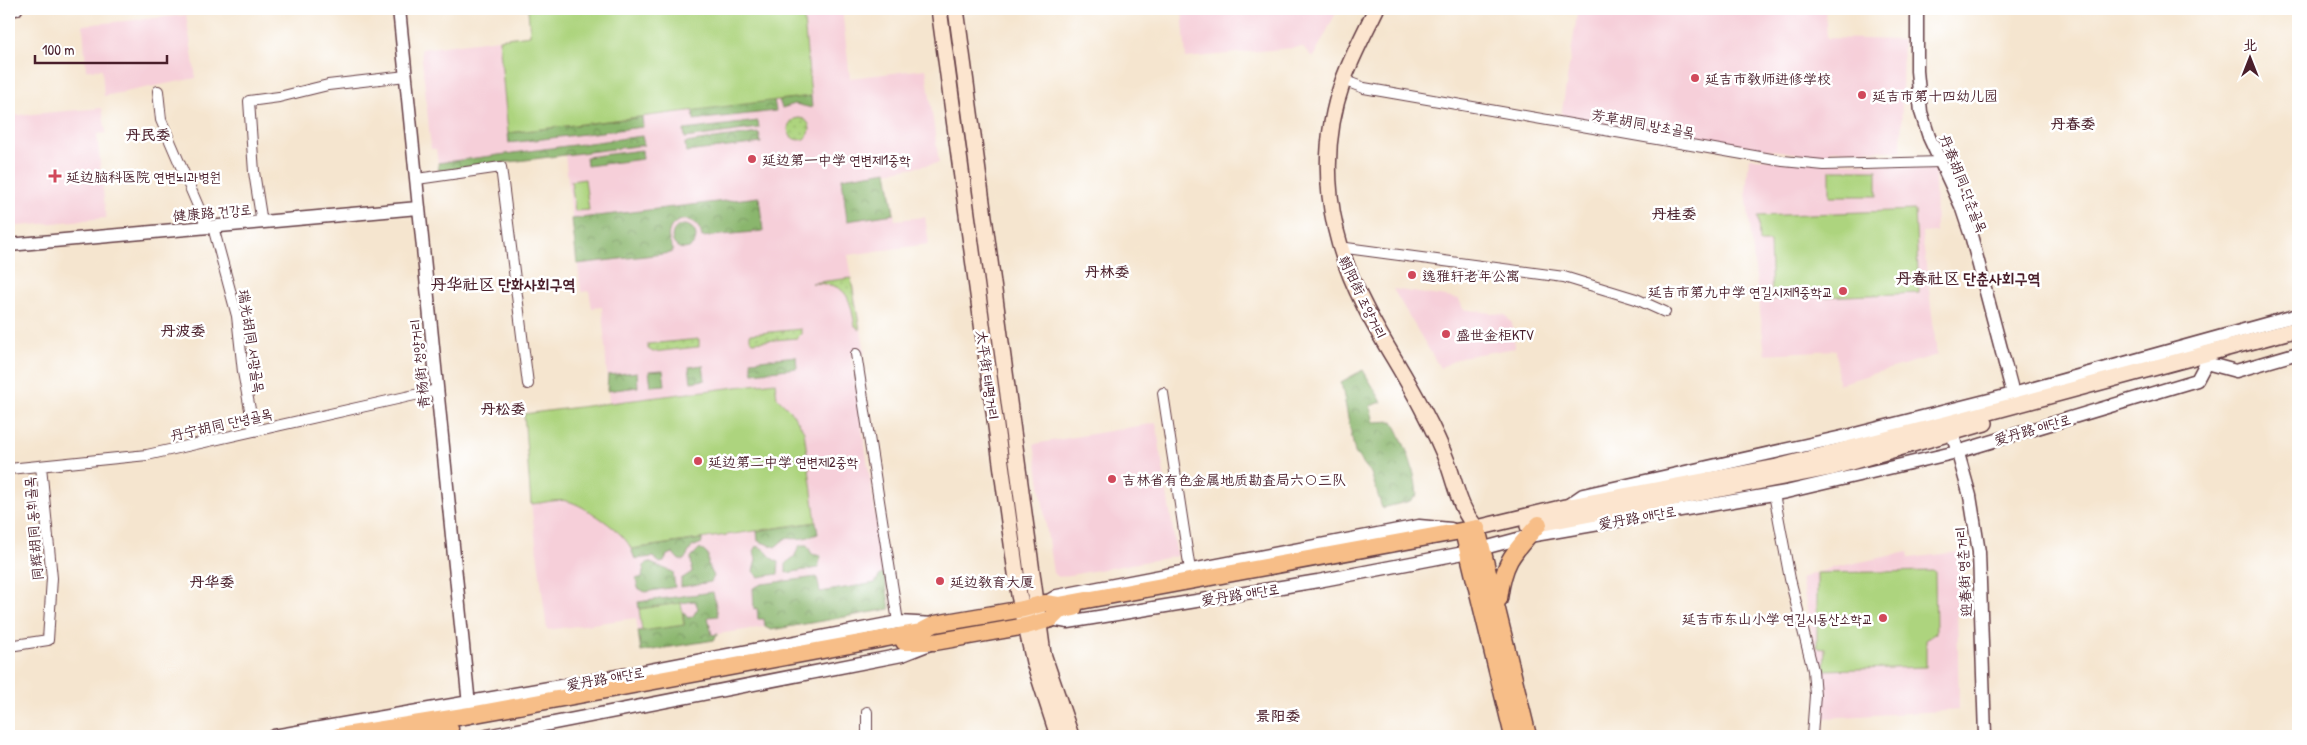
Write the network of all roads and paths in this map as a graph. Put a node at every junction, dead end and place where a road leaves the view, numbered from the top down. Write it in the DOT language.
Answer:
graph roads {
  1 [pos="9,9"];
  2 [pos="16,9"];
  3 [pos="399,9"];
  4 [pos="939,9"];
  5 [pos="956,9"];
  6 [pos="1376,9"];
  7 [pos="1917,9"];
  8 [pos="406,76"];
  9 [pos="1343,80"];
  10 [pos="158,91"];
  11 [pos="1941,162"];
  12 [pos="417,179"];
  13 [pos="418,208"];
  14 [pos="262,223"];
  15 [pos="210,227"];
  16 [pos="9,245"];
  17 [pos="1339,247"];
  18 [pos="1665,312"];
  19 [pos="2298,315"];
  20 [pos="2298,329"];
  21 [pos="2298,336"];
  22 [pos="2298,353"];
  23 [pos="856,354"];
  24 [pos="2206,363"];
  25 [pos="528,384"];
  26 [pos="437,390"];
  27 [pos="1163,394"];
  28 [pos="2013,394"];
  29 [pos="1949,423"];
  30 [pos="254,430"];
  31 [pos="1957,452"];
  32 [pos="41,466"];
  33 [pos="9,469"];
  34 [pos="1774,494"];
  35 [pos="1534,530"];
  36 [pos="1472,536"];
  37 [pos="1190,570"];
  38 [pos="1035,606"];
  39 [pos="1498,612"];
  40 [pos="988,615"];
  41 [pos="898,622"];
  42 [pos="1039,622"];
  43 [pos="935,624"];
  44 [pos="990,632"];
  45 [pos="935,642"];
  46 [pos="9,646"];
  47 [pos="469,709"];
  48 [pos="867,712"];
  49 [pos="274,736"];
  50 [pos="339,736"];
  51 [pos="413,736"];
  52 [pos="487,736"];
  53 [pos="867,736"];
  54 [pos="1058,736"];
  55 [pos="1071,736"];
  56 [pos="1513,736"];
  57 [pos="1528,736"];
  58 [pos="1812,736"];
  59 [pos="1985,736"];
  1 -- 2 [label="street"];
  3 -- 8 [label="street, 青杨街 청양거리"];
  4 -- 38 [label="main road, 太平街 태평거리"];
  5 -- 38 [label="main road, 太平街 태평거리"];
  6 -- 9 [label="main road, 朝阳街 조양거리"];
  7 -- 11 [label="street, 丹春胡同 단춘골목"];
  8 -- 12 [label="street, 青杨街 청양거리"];
  8 -- 14 [label="street"];
  9 -- 11 [label="street, 芳草胡同 방초골목"];
  9 -- 17 [label="main road, 朝阳街 조양거리"];
  10 -- 15 [label="street, 瑞光胡同 서광골목"];
  11 -- 28 [label="street, 丹春胡同 단춘골목"];
  12 -- 13 [label="street, 青杨街 청양거리"];
  12 -- 25 [label="street"];
  13 -- 14 [label="street, 健康路 건강로"];
  13 -- 26 [label="street, 青杨街 청양거리"];
  14 -- 15 [label="street, 健康路 건강로"];
  15 -- 16 [label="street, 健康路 건강로"];
  15 -- 30 [label="street, 瑞光胡同 서광골목"];
  17 -- 18 [label="street"];
  17 -- 36 [label="main road, 朝阳街 조양거리"];
  19 -- 28 [label="street, 爱丹路 애단로"];
  20 -- 29 [label="main road, 爱丹路 애단로"];
  21 -- 24 [label="main road, 爱丹路 애단로"];
  22 -- 24 [label="street, 爱丹路 애단로"];
  23 -- 41 [label="street"];
  24 -- 29 [label="main road, 爱丹路 애단로"];
  24 -- 31 [label="street, 爱丹路 애단로"];
  26 -- 30 [label="street, 丹宁胡同 단녕골목"];
  26 -- 47 [label="street, 青杨街 청양거리"];
  27 -- 37 [label="street"];
  28 -- 29 [label="street, 爱丹路 애단로"];
  29 -- 31 [label="street, 迎春街 영춘거리"];
  29 -- 35 [label="main road, 爱丹路 애단로"];
  29 -- 36 [label="main road, 爱丹路 애단로"];
  30 -- 32 [label="street, 丹宁胡同 단녕골목"];
  31 -- 34 [label="street, 爱丹路 애단로"];
  31 -- 59 [label="street, 迎春街 영춘거리"];
  32 -- 33 [label="street, 丹宁胡同 단녕골목"];
  32 -- 46 [label="street, 同辉胡同 동휘골목"];
  34 -- 35 [label="street, 爱丹路 애단로"];
  34 -- 58 [label="street"];
  35 -- 36 [label="main road, 爱丹路 애단로"];
  35 -- 39 [label="main road"];
  36 -- 37 [label="street, 爱丹路 애단로"];
  36 -- 38 [label="main road, 爱丹路 애단로"];
  36 -- 39 [label="main road, 朝阳街 조양거리"];
  36 -- 42 [label="main road, 爱丹路 애단로"];
  36 -- 56 [label="main road, 朝阳街 조양거리"];
  37 -- 38 [label="street, 爱丹路 애단로"];
  38 -- 40 [label="main road, 爱丹路 애단로"];
  38 -- 42 [label="main road, 太平街 태평거리"];
  39 -- 57 [label="main road, 朝阳街 조양거리"];
  40 -- 43 [label="main road, 爱丹路 애단로"];
  40 -- 44 [label="main road"];
  41 -- 43 [label="street, 爱丹路 애단로"];
  41 -- 47 [label="street, 爱丹路 애단로"];
  42 -- 44 [label="main road, 爱丹路 애단로"];
  42 -- 54 [label="main road, 太平街 태평거리"];
  42 -- 55 [label="main road, 太平街 태평거리"];
  43 -- 47 [label="main road, 爱丹路 애단로"];
  44 -- 45 [label="main road, 爱丹路 애단로"];
  45 -- 51 [label="main road, 爱丹路 애단로"];
  45 -- 52 [label="street, 爱丹路 애단로"];
  47 -- 49 [label="street, 爱丹路 애단로"];
  47 -- 50 [label="main road, 爱丹路 애단로"];
  48 -- 53 [label="street"];
}
